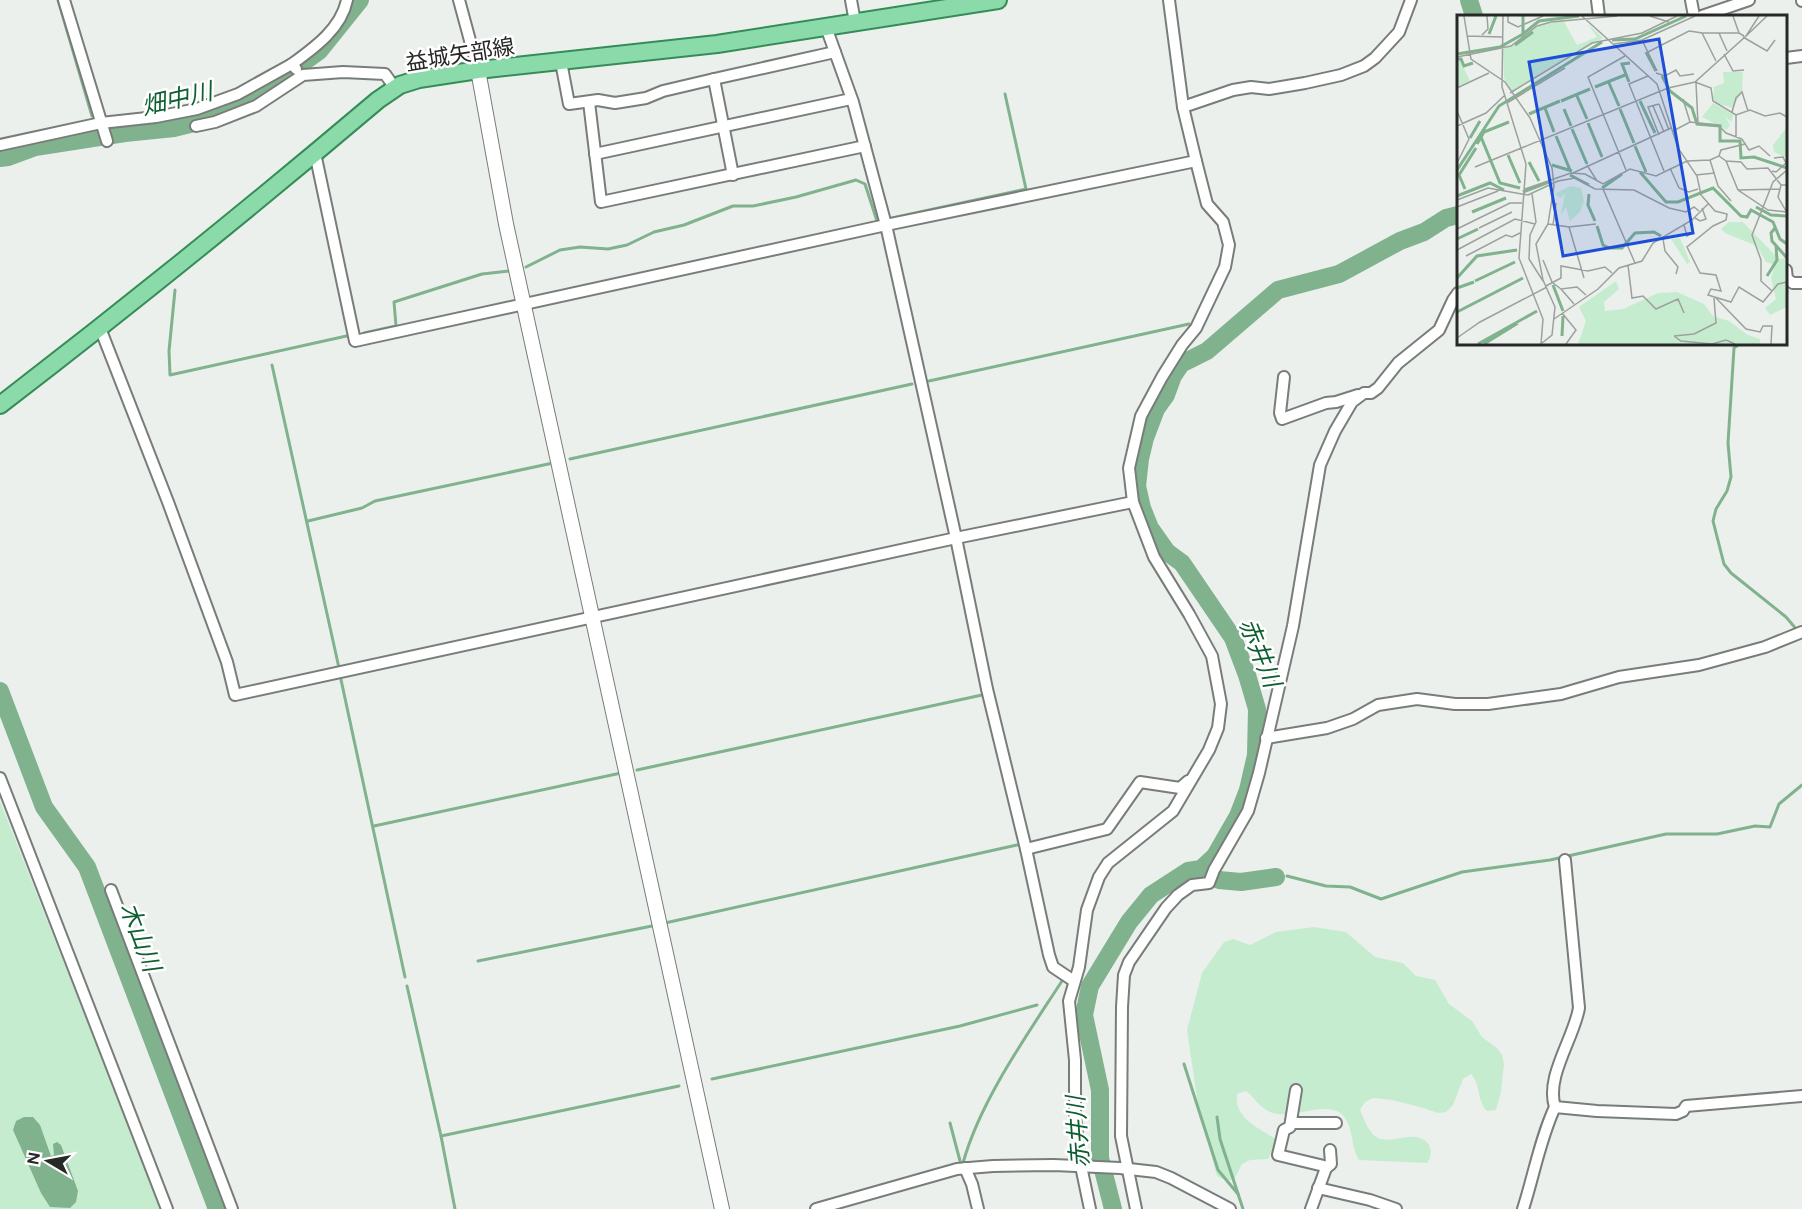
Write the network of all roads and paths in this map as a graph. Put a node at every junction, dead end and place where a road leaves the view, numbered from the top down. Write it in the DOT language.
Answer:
graph roads {
  1 [pos="64,0"];
  2 [pos="347,0"];
  3 [pos="459,0"];
  4 [pos="851,0"];
  5 [pos="998,0"];
  6 [pos="1169,0"];
  7 [pos="1411,0"];
  8 [pos="1597,0"];
  9 [pos="1691,0"];
  10 [pos="1749,0"];
  11 [pos="1599,15"];
  12 [pos="1694,15"];
  13 [pos="1705,15"];
  14 [pos="855,22"];
  15 [pos="826,27"];
  16 [pos="835,52"];
  17 [pos="1802,56"];
  18 [pos="1787,58"];
  19 [pos="561,62"];
  20 [pos="296,70"];
  21 [pos="478,70"];
  22 [pos="714,79"];
  23 [pos="395,88"];
  24 [pos="852,99"];
  25 [pos="589,102"];
  26 [pos="1183,107"];
  27 [pos="102,126"];
  28 [pos="195,126"];
  29 [pos="723,127"];
  30 [pos="107,141"];
  31 [pos="0,145"];
  32 [pos="865,146"];
  33 [pos="315,153"];
  34 [pos="596,154"];
  35 [pos="1196,161"];
  36 [pos="733,175"];
  37 [pos="886,225"];
  38 [pos="1787,279"];
  39 [pos="1802,283"];
  40 [pos="1457,294"];
  41 [pos="524,303"];
  42 [pos="100,328"];
  43 [pos="1284,377"];
  44 [pos="1364,393"];
  45 [pos="0,405"];
  46 [pos="1133,502"];
  47 [pos="956,538"];
  48 [pos="591,616"];
  49 [pos="1799,633"];
  50 [pos="1266,738"];
  51 [pos="1195,776"];
  52 [pos="0,778"];
  53 [pos="1026,849"];
  54 [pos="1566,860"];
  55 [pos="111,890"];
  56 [pos="1074,981"];
  57 [pos="1296,1090"];
  58 [pos="1802,1096"];
  59 [pos="1555,1107"];
  60 [pos="1290,1123"];
  61 [pos="1336,1123"];
  62 [pos="1330,1150"];
  63 [pos="1084,1166"];
  64 [pos="965,1168"];
  65 [pos="1124,1168"];
  66 [pos="1326,1168"];
  67 [pos="1318,1188"];
  68 [pos="167,1209"];
  69 [pos="232,1209"];
  70 [pos="723,1209"];
  71 [pos="816,1209"];
  72 [pos="978,1209"];
  73 [pos="1090,1209"];
  74 [pos="1136,1209"];
  75 [pos="1230,1209"];
  76 [pos="1311,1209"];
  77 [pos="1396,1209"];
  78 [pos="1523,1209"];
  1 -- 27 [label="street"];
  2 -- 20 [label="street"];
  3 -- 21 [label="street"];
  4 -- 14 [label="street"];
  5 -- 14 [label="main road, 益城矢部線"];
  6 -- 26 [label="street"];
  7 -- 26 [label="street"];
  8 -- 11 [label="street"];
  9 -- 12 [label="street"];
  10 -- 13 [label="street"];
  14 -- 15 [label="main road, 益城矢部線"];
  15 -- 16 [label="street"];
  15 -- 19 [label="main road, 益城矢部線"];
  16 -- 22 [label="street"];
  16 -- 24 [label="street"];
  17 -- 18 [label="street"];
  19 -- 21 [label="main road, 益城矢部線"];
  19 -- 25 [label="street"];
  20 -- 23 [label="street"];
  20 -- 27 [label="street"];
  20 -- 28 [label="street"];
  21 -- 23 [label="main road, 益城矢部線"];
  21 -- 41 [label="street"];
  22 -- 25 [label="street"];
  22 -- 29 [label="street"];
  23 -- 33 [label="main road, 益城矢部線"];
  24 -- 29 [label="street"];
  24 -- 32 [label="street"];
  25 -- 34 [label="street"];
  26 -- 35 [label="street"];
  27 -- 30 [label="street"];
  27 -- 31 [label="street"];
  29 -- 34 [label="street"];
  29 -- 36 [label="street"];
  32 -- 36 [label="street"];
  32 -- 37 [label="street"];
  33 -- 41 [label="street"];
  33 -- 42 [label="main road, 益城矢部線"];
  34 -- 36 [label="street"];
  35 -- 37 [label="street"];
  35 -- 46 [label="street"];
  37 -- 41 [label="street"];
  37 -- 47 [label="street"];
  38 -- 39 [label="street"];
  40 -- 44 [label="street"];
  41 -- 48 [label="street"];
  42 -- 45 [label="main road, 益城矢部線"];
  42 -- 48 [label="street"];
  43 -- 44 [label="street"];
  44 -- 50 [label="street"];
  46 -- 47 [label="street"];
  46 -- 51 [label="street"];
  47 -- 48 [label="street"];
  47 -- 53 [label="street"];
  48 -- 70 [label="street"];
  49 -- 50 [label="street"];
  50 -- 65 [label="street"];
  51 -- 53 [label="street"];
  51 -- 56 [label="street"];
  52 -- 68 [label="street"];
  53 -- 56 [label="street"];
  54 -- 59 [label="street"];
  55 -- 69 [label="street"];
  56 -- 63 [label="street"];
  57 -- 60 [label="street"];
  58 -- 59 [label="street"];
  59 -- 78 [label="street"];
  60 -- 61 [label="street"];
  60 -- 66 [label="street"];
  62 -- 66 [label="street"];
  63 -- 64 [label="street"];
  63 -- 65 [label="street"];
  63 -- 73 [label="street"];
  64 -- 71 [label="street"];
  64 -- 72 [label="street"];
  65 -- 74 [label="street"];
  65 -- 75 [label="street"];
  66 -- 67 [label="street"];
  67 -- 76 [label="street"];
  67 -- 77 [label="street"];
}
